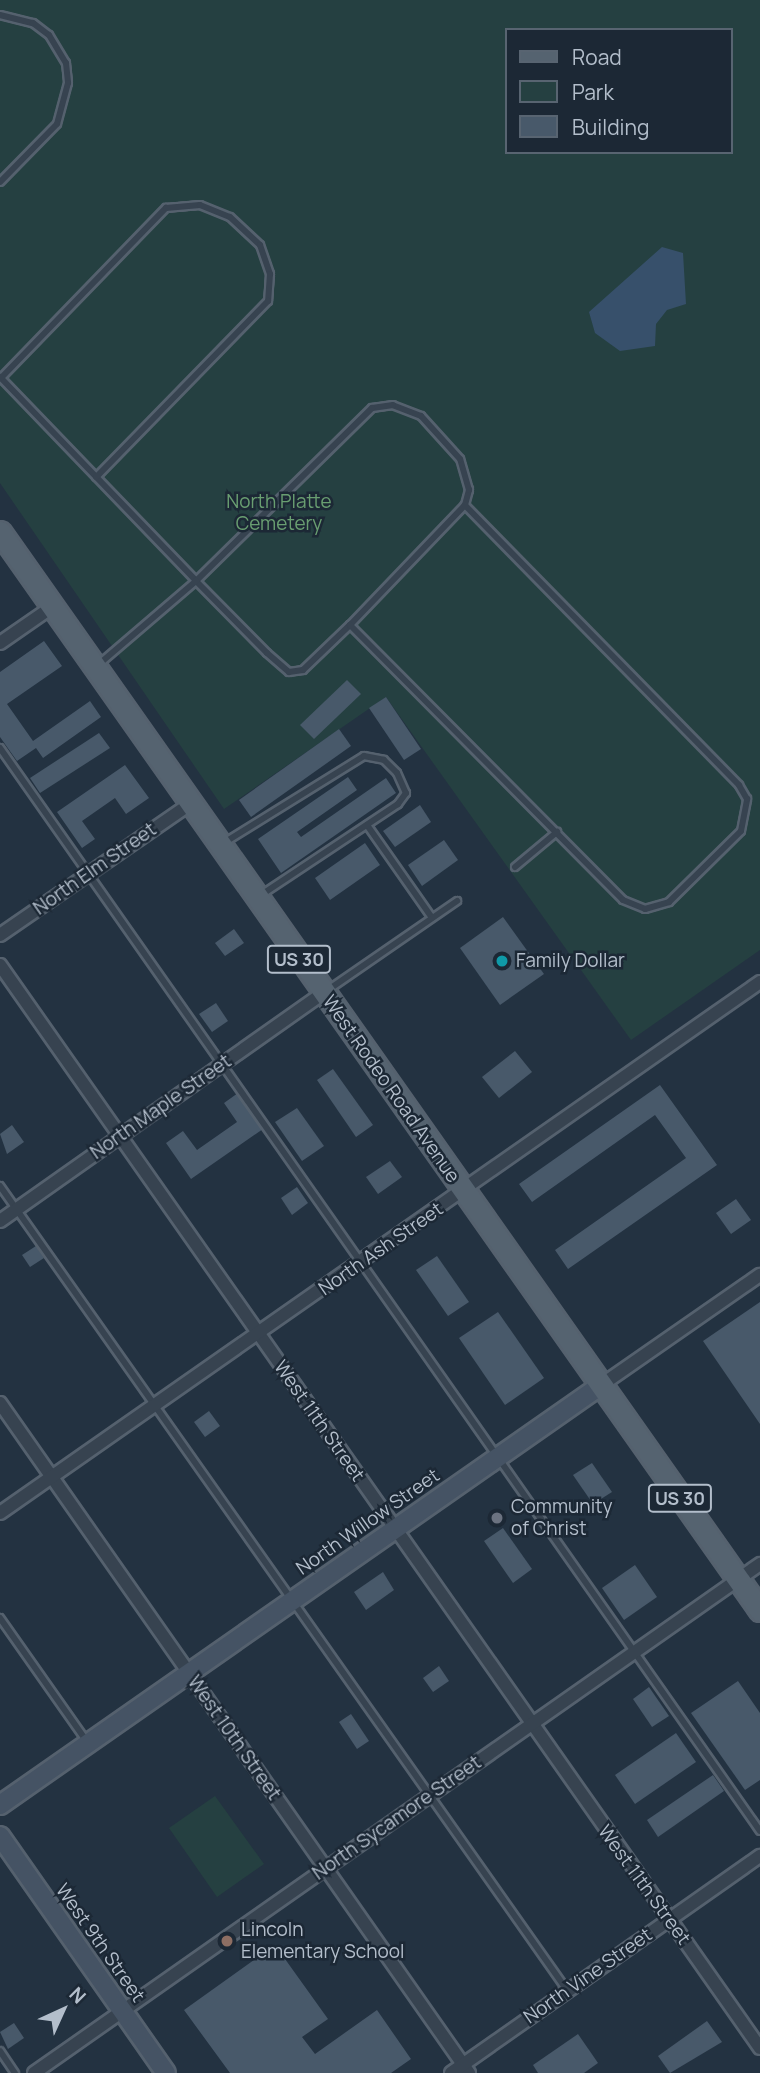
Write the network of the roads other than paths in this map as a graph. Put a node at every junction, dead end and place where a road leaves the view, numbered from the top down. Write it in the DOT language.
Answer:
graph roads {
  1 [pos="0,15"];
  2 [pos="0,182"];
  3 [pos="1,378"];
  4 [pos="96,477"];
  5 [pos="465,505"];
  6 [pos="0,532"];
  7 [pos="197,581"];
  8 [pos="52,607"];
  9 [pos="350,625"];
  10 [pos="0,643"];
  11 [pos="95,668"];
  12 [pos="0,748"];
  13 [pos="190,804"];
  14 [pos="367,825"];
  15 [pos="557,832"];
  16 [pos="219,846"];
  17 [pos="515,867"];
  18 [pos="89,873"];
  19 [pos="256,898"];
  20 [pos="457,901"];
  21 [pos="432,918"];
  22 [pos="0,935"];
  23 [pos="0,965"];
  24 [pos="760,982"];
  25 [pos="323,993"];
  26 [pos="224,1063"];
  27 [pos="120,1136"];
  28 [pos="0,1186"];
  29 [pos="463,1192"];
  30 [pos="16,1210"];
  31 [pos="0,1221"];
  32 [pos="360,1263"];
  33 [pos="760,1275"];
  34 [pos="258,1334"];
  35 [pos="600,1386"];
  36 [pos="0,1403"];
  37 [pos="154,1406"];
  38 [pos="498,1457"];
  39 [pos="52,1477"];
  40 [pos="0,1513"];
  41 [pos="395,1530"];
  42 [pos="760,1564"];
  43 [pos="738,1579"];
  44 [pos="293,1600"];
  45 [pos="760,1611"];
  46 [pos="0,1618"];
  47 [pos="635,1652"];
  48 [pos="189,1673"];
  49 [pos="531,1724"];
  50 [pos="88,1743"];
  51 [pos="429,1795"];
  52 [pos="0,1805"];
  53 [pos="760,1831"];
  54 [pos="0,1836"];
  55 [pos="760,1856"];
  56 [pos="325,1868"];
  57 [pos="669,1920"];
  58 [pos="567,1990"];
  59 [pos="122,2011"];
  60 [pos="760,2048"];
  61 [pos="0,2051"];
  62 [pos="466,2069"];
  63 [pos="15,2073"];
  64 [pos="34,2073"];
  65 [pos="166,2073"];
  66 [pos="451,2073"];
  1 -- 2 [label="lane"];
  3 -- 4 [label="lane"];
  3 -- 4 [label="lane"];
  4 -- 7 [label="lane"];
  5 -- 7 [label="lane"];
  5 -- 9 [label="lane"];
  5 -- 15 [label="lane"];
  6 -- 8 [label="main road, West Rodeo Road Avenue / US 30"];
  7 -- 9 [label="lane"];
  7 -- 11 [label="lane"];
  8 -- 10 [label="street"];
  8 -- 11 [label="main road, West Rodeo Road Avenue / US 30"];
  9 -- 15 [label="lane"];
  11 -- 13 [label="main road, West Rodeo Road Avenue / US 30"];
  12 -- 18 [label="lane"];
  13 -- 16 [label="main road, West Rodeo Road Avenue / US 30"];
  13 -- 18 [label="street, North Elm Street"];
  14 -- 16 [label="lane"];
  14 -- 19 [label="lane"];
  14 -- 21 [label="lane"];
  15 -- 17 [label="lane"];
  16 -- 19 [label="main road, West Rodeo Road Avenue / US 30"];
  18 -- 22 [label="street, North Elm Street"];
  18 -- 26 [label="lane"];
  19 -- 25 [label="main road, West Rodeo Road Avenue / US 30"];
  20 -- 21 [label="lane"];
  21 -- 25 [label="lane"];
  23 -- 27 [label="street, West 11th Street"];
  24 -- 29 [label="street, North Ash Street"];
  25 -- 26 [label="street, North Maple Street"];
  25 -- 29 [label="main road, West Rodeo Road Avenue / US 30"];
  26 -- 27 [label="street, North Maple Street"];
  26 -- 32 [label="lane"];
  27 -- 30 [label="street, North Maple Street"];
  27 -- 34 [label="street, West 11th Street"];
  28 -- 30 [label="lane"];
  29 -- 32 [label="street, North Ash Street"];
  29 -- 35 [label="main road, West Rodeo Road Avenue / US 30"];
  30 -- 31 [label="street, North Maple Street"];
  30 -- 37 [label="lane"];
  32 -- 34 [label="street, North Ash Street"];
  32 -- 38 [label="lane"];
  33 -- 35 [label="street, North Willow Street"];
  34 -- 37 [label="street, North Ash Street"];
  34 -- 41 [label="street, West 11th Street"];
  35 -- 38 [label="main road, North Willow Street"];
  35 -- 43 [label="main road, West Rodeo Road Avenue / US 30"];
  36 -- 39 [label="street, West 10th Street"];
  37 -- 39 [label="street, North Ash Street"];
  37 -- 44 [label="lane"];
  38 -- 41 [label="main road, North Willow Street"];
  38 -- 47 [label="lane"];
  39 -- 40 [label="street, North Ash Street"];
  39 -- 48 [label="street, West 10th Street"];
  41 -- 44 [label="main road, North Willow Street"];
  41 -- 49 [label="street, West 11th Street"];
  42 -- 43 [label="street, North Sycamore Street"];
  43 -- 45 [label="main road, West Rodeo Road Avenue / US 30"];
  43 -- 47 [label="street, North Sycamore Street"];
  44 -- 48 [label="main road, North Willow Street"];
  44 -- 51 [label="lane"];
  46 -- 50 [label="lane"];
  47 -- 49 [label="street, North Sycamore Street"];
  47 -- 53 [label="lane"];
  48 -- 50 [label="main road, North Willow Street"];
  48 -- 56 [label="street, West 10th Street"];
  49 -- 51 [label="street, North Sycamore Street"];
  49 -- 57 [label="street, West 11th Street"];
  50 -- 52 [label="main road, North Willow Street"];
  51 -- 56 [label="street, North Sycamore Street"];
  51 -- 58 [label="lane"];
  54 -- 59 [label="main road, West 9th Street"];
  55 -- 57 [label="street, North Vine Street"];
  56 -- 59 [label="street, North Sycamore Street"];
  56 -- 62 [label="street, West 10th Street"];
  57 -- 58 [label="street, North Vine Street"];
  57 -- 60 [label="street, West 11th Street"];
  58 -- 62 [label="street, North Vine Street"];
  59 -- 64 [label="street, North Sycamore Street"];
  59 -- 65 [label="main road, West 9th Street"];
  61 -- 63 [label="lane"];
  62 -- 66 [label="street, North Vine Street"];
}
